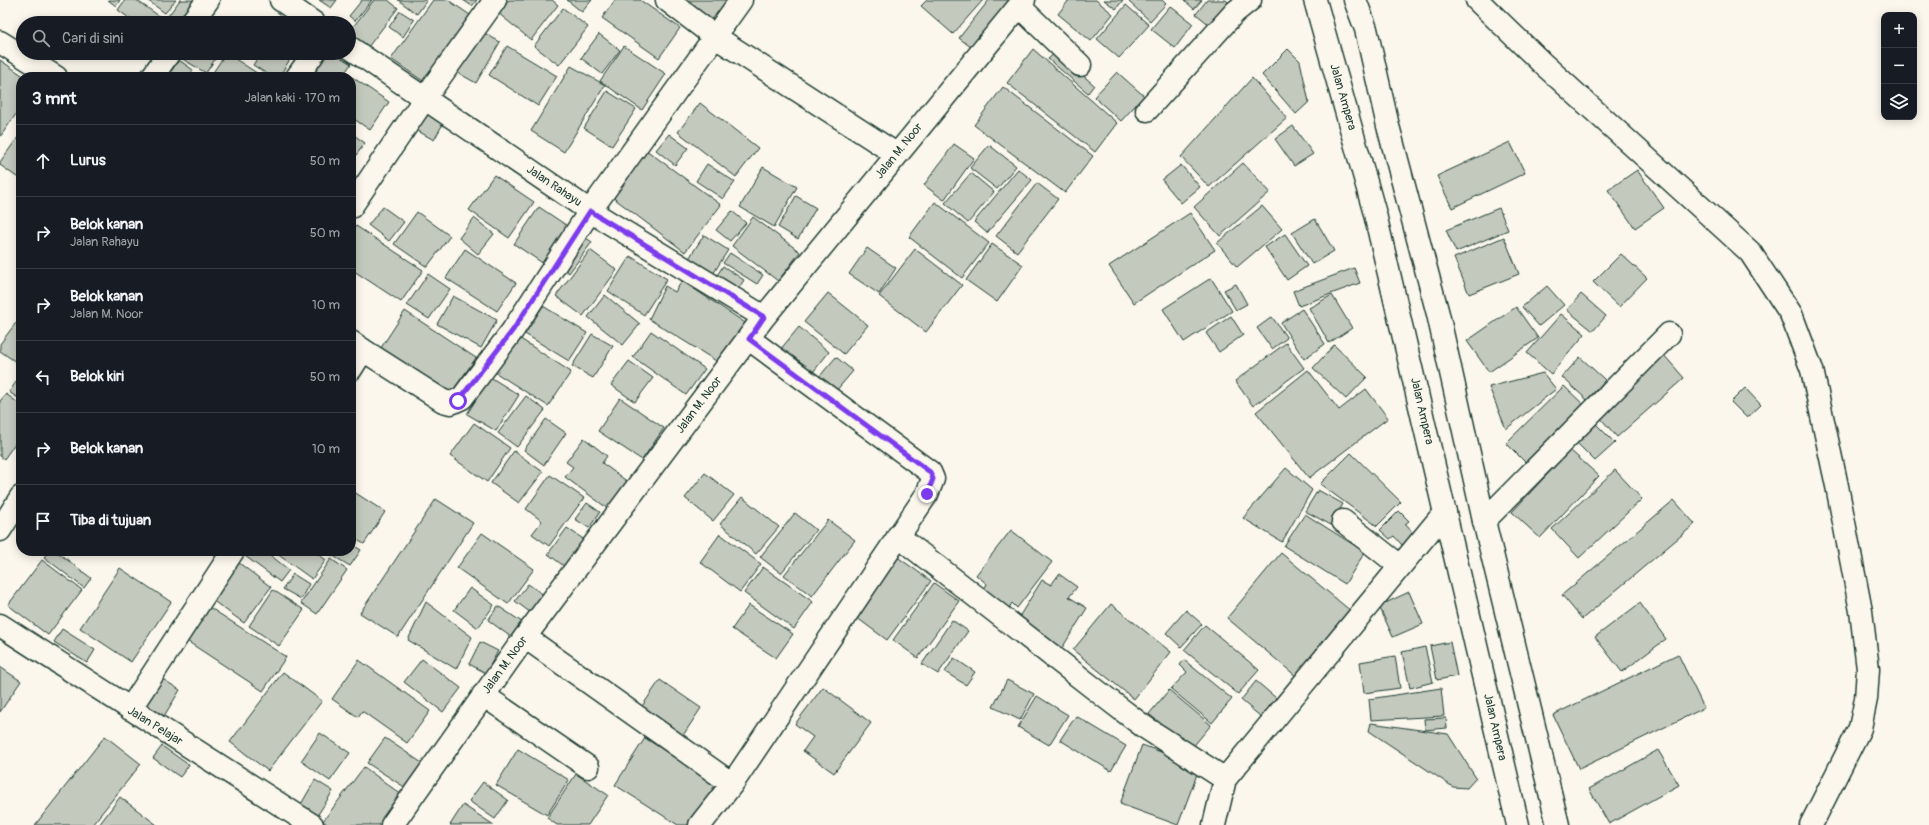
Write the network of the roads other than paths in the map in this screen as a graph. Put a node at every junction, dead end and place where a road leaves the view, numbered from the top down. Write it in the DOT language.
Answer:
graph roads {
  1 [pos="208,0"];
  2 [pos="281,0"];
  3 [pos="494,0"];
  4 [pos="667,0"];
  5 [pos="741,0"];
  6 [pos="1250,0"];
  7 [pos="1315,0"];
  8 [pos="1355,0"];
  9 [pos="1477,0"];
  10 [pos="1022,3"];
  11 [pos="196,16"];
  12 [pos="304,16"];
  13 [pos="714,36"];
  14 [pos="0,42"];
  15 [pos="16,52"];
  16 [pos="356,52"];
  17 [pos="29,60"];
  18 [pos="164,60"];
  19 [pos="309,60"];
  20 [pos="1080,65"];
  21 [pos="48,72"];
  22 [pos="156,72"];
  23 [pos="301,72"];
  24 [pos="425,98"];
  25 [pos="1147,110"];
  26 [pos="896,154"];
  27 [pos="356,200"];
  28 [pos="590,211"];
  29 [pos="764,317"];
  30 [pos="1668,334"];
  31 [pos="749,339"];
  32 [pos="357,346"];
  33 [pos="16,505"];
  34 [pos="1445,512"];
  35 [pos="1484,521"];
  36 [pos="1343,522"];
  37 [pos="0,530"];
  38 [pos="898,536"];
  39 [pos="230,556"];
  40 [pos="1400,566"];
  41 [pos="0,625"];
  42 [pos="525,637"];
  43 [pos="483,695"];
  44 [pos="130,709"];
  45 [pos="588,767"];
  46 [pos="1225,779"];
  47 [pos="732,784"];
  48 [pos="1552,824"];
  49 [pos="312,825"];
  50 [pos="392,825"];
  51 [pos="700,825"];
  52 [pos="1214,825"];
  53 [pos="1518,825"];
  54 [pos="1811,825"];
  1 -- 11 [label="street"];
  2 -- 12 [label="street"];
  3 -- 24 [label="street"];
  4 -- 13 [label="street"];
  5 -- 13 [label="street"];
  6 -- 25 [label="street"];
  7 -- 34 [label="street, Jalan Ampera"];
  8 -- 35 [label="street"];
  9 -- 54 [label="street"];
  10 -- 20 [label="street"];
  10 -- 26 [label="street, Jalan M. Noor"];
  13 -- 26 [label="street"];
  13 -- 28 [label="street"];
  14 -- 15 [label="street"];
  16 -- 24 [label="street, Jalan Rahayu"];
  17 -- 21 [label="street"];
  18 -- 22 [label="street"];
  19 -- 23 [label="street"];
  24 -- 27 [label="street"];
  24 -- 28 [label="street, Jalan Rahayu"];
  26 -- 29 [label="street, Jalan M. Noor"];
  28 -- 29 [label="street, Jalan Rahayu"];
  28 -- 32 [label="street"];
  29 -- 31 [label="street, Jalan M. Noor"];
  30 -- 35 [label="street"];
  31 -- 38 [label="street"];
  31 -- 42 [label="street, Jalan M. Noor"];
  33 -- 37 [label="street"];
  34 -- 40 [label="street"];
  34 -- 53 [label="street, Jalan Ampera"];
  35 -- 48 [label="street"];
  36 -- 40 [label="street"];
  38 -- 46 [label="street"];
  38 -- 47 [label="street"];
  39 -- 44 [label="street"];
  40 -- 46 [label="street"];
  41 -- 44 [label="street, Jalan Pelajar"];
  42 -- 43 [label="street, Jalan M. Noor"];
  42 -- 47 [label="street"];
  43 -- 45 [label="street"];
  43 -- 50 [label="street, Jalan M. Noor"];
  44 -- 49 [label="street, Jalan Pelajar"];
  46 -- 52 [label="street"];
  47 -- 51 [label="street"];
}
